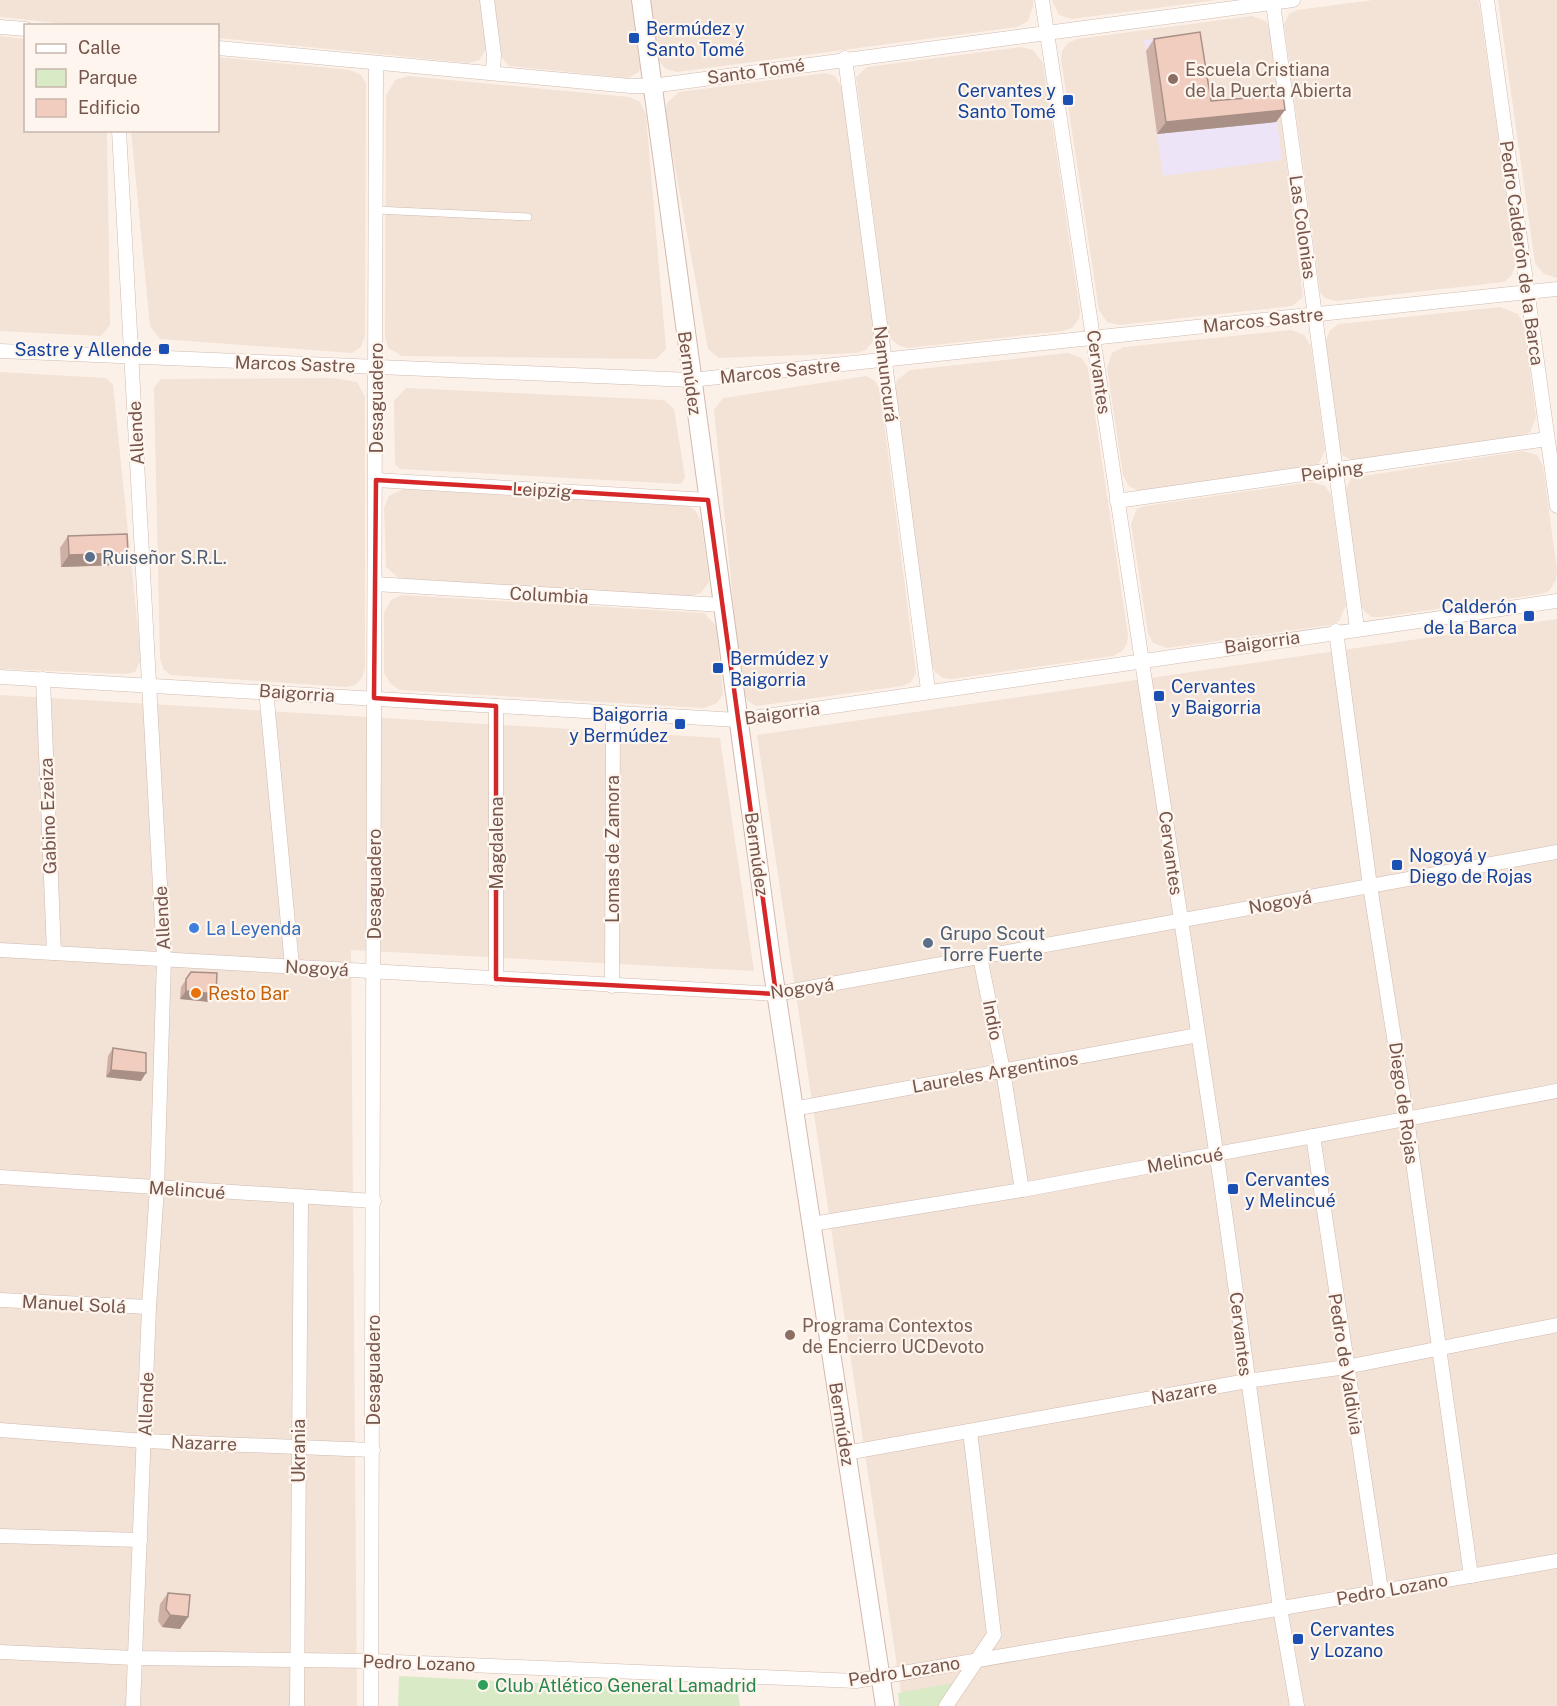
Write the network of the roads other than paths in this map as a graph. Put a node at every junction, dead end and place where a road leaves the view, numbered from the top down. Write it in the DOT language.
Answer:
graph roads {
  1 [pos="487,0"];
  2 [pos="641,0"];
  3 [pos="1042,0"];
  4 [pos="1293,0"];
  5 [pos="1487,0"];
  6 [pos="1273,3"];
  7 [pos="0,27"];
  8 [pos="24,29"];
  9 [pos="1046,31"];
  10 [pos="219,48"];
  11 [pos="845,58"];
  12 [pos="376,63"];
  13 [pos="493,72"];
  14 [pos="652,86"];
  15 [pos="119,132"];
  16 [pos="376,210"];
  17 [pos="528,217"];
  18 [pos="1557,289"];
  19 [pos="1528,292"];
  20 [pos="1314,315"];
  21 [pos="1094,336"];
  22 [pos="0,351"];
  23 [pos="132,358"];
  24 [pos="884,361"];
  25 [pos="376,367"];
  26 [pos="691,380"];
  27 [pos="1547,439"];
  28 [pos="1336,471"];
  29 [pos="376,480"];
  30 [pos="708,500"];
  31 [pos="1117,501"];
  32 [pos="1557,506"];
  33 [pos="375,584"];
  34 [pos="1557,601"];
  35 [pos="722,605"];
  36 [pos="1357,628"];
  37 [pos="1336,632"];
  38 [pos="1142,660"];
  39 [pos="0,677"];
  40 [pos="43,679"];
  41 [pos="151,684"];
  42 [pos="266,690"];
  43 [pos="928,690"];
  44 [pos="374,698"];
  45 [pos="496,706"];
  46 [pos="613,713"];
  47 [pos="738,720"];
  48 [pos="1557,852"];
  49 [pos="1370,886"];
  50 [pos="1181,920"];
  51 [pos="0,950"];
  52 [pos="54,953"];
  53 [pos="980,957"];
  54 [pos="164,960"];
  55 [pos="292,966"];
  56 [pos="374,971"];
  57 [pos="496,979"];
  58 [pos="612,986"];
  59 [pos="776,994"];
  60 [pos="1198,1035"];
  61 [pos="1003,1071"];
  62 [pos="1557,1091"];
  63 [pos="793,1109"];
  64 [pos="1407,1119"];
  65 [pos="1313,1136"];
  66 [pos="1216,1154"];
  67 [pos="0,1177"];
  68 [pos="157,1188"];
  69 [pos="1022,1190"];
  70 [pos="301,1197"];
  71 [pos="374,1201"];
  72 [pos="812,1224"];
  73 [pos="0,1300"];
  74 [pos="148,1307"];
  75 [pos="1557,1325"];
  76 [pos="1437,1348"];
  77 [pos="1346,1367"];
  78 [pos="1247,1381"];
  79 [pos="0,1430"];
  80 [pos="970,1431"];
  81 [pos="145,1441"];
  82 [pos="298,1446"];
  83 [pos="373,1450"];
  84 [pos="846,1453"];
  85 [pos="0,1536"];
  86 [pos="140,1540"];
  87 [pos="1557,1561"];
  88 [pos="1470,1576"];
  89 [pos="1381,1590"];
  90 [pos="1280,1608"];
  91 [pos="0,1652"];
  92 [pos="135,1658"];
  93 [pos="298,1659"];
  94 [pos="980,1659"];
  95 [pos="372,1661"];
  96 [pos="881,1677"];
  97 [pos="133,1706"];
  98 [pos="297,1706"];
  99 [pos="371,1706"];
  100 [pos="885,1706"];
  101 [pos="946,1706"];
  102 [pos="1297,1706"];
  1 -- 13 [label="street"];
  2 -- 14 [label="street, Bermúdez"];
  3 -- 9 [label="street, Cervantes"];
  4 -- 6 [label="street, Santo Tomé"];
  5 -- 19 [label="street, Pedro Calderón de la Barca"];
  6 -- 9 [label="street, Santo Tomé"];
  6 -- 20 [label="street, Las Colonias"];
  7 -- 8 [label="street"];
  9 -- 11 [label="street, Santo Tomé"];
  9 -- 21 [label="street, Cervantes"];
  10 -- 12 [label="street, Santo Tomé"];
  11 -- 14 [label="street, Santo Tomé"];
  11 -- 24 [label="street, Namuncurá"];
  12 -- 13 [label="street, Santo Tomé"];
  12 -- 16 [label="street, Desaguadero"];
  13 -- 14 [label="street, Santo Tomé"];
  14 -- 26 [label="street, Bermúdez"];
  15 -- 23 [label="street, Allende"];
  16 -- 17 [label="lane"];
  16 -- 25 [label="street, Desaguadero"];
  18 -- 19 [label="street, Marcos Sastre"];
  19 -- 20 [label="street, Marcos Sastre"];
  19 -- 27 [label="street, Pedro Calderón de la Barca"];
  20 -- 21 [label="street, Marcos Sastre"];
  20 -- 28 [label="street, Las Colonias"];
  21 -- 24 [label="street, Marcos Sastre"];
  21 -- 31 [label="street, Cervantes"];
  22 -- 23 [label="street, Marcos Sastre"];
  23 -- 25 [label="street, Marcos Sastre"];
  23 -- 41 [label="street, Allende"];
  24 -- 26 [label="street, Marcos Sastre"];
  24 -- 43 [label="street, Namuncurá"];
  25 -- 26 [label="street, Marcos Sastre"];
  25 -- 29 [label="street, Desaguadero"];
  26 -- 30 [label="street, Bermúdez"];
  27 -- 28 [label="street, Peiping"];
  27 -- 32 [label="street, Pedro Calderón de la Barca"];
  28 -- 31 [label="street, Peiping"];
  28 -- 36 [label="street, Las Colonias"];
  29 -- 30 [label="street, Leipzig"];
  29 -- 33 [label="street, Desaguadero"];
  30 -- 35 [label="street, Bermúdez"];
  31 -- 38 [label="street, Cervantes"];
  33 -- 35 [label="street, Columbia"];
  33 -- 44 [label="street, Desaguadero"];
  34 -- 36 [label="street, Baigorria"];
  35 -- 47 [label="street, Bermúdez"];
  36 -- 37 [label="street, Baigorria"];
  37 -- 38 [label="street, Baigorria"];
  37 -- 49 [label="street, Diego de Rojas"];
  38 -- 43 [label="street, Baigorria"];
  38 -- 50 [label="street, Cervantes"];
  39 -- 40 [label="street, Baigorria"];
  40 -- 41 [label="street, Baigorria"];
  40 -- 52 [label="street, Gabino Ezeiza"];
  41 -- 42 [label="street, Baigorria"];
  41 -- 54 [label="street, Allende"];
  42 -- 44 [label="street, Baigorria"];
  42 -- 55 [label="street"];
  43 -- 47 [label="street, Baigorria"];
  44 -- 45 [label="street, Baigorria"];
  44 -- 56 [label="street, Desaguadero"];
  45 -- 46 [label="street, Baigorria"];
  45 -- 57 [label="street, Magdalena"];
  46 -- 47 [label="street, Baigorria"];
  46 -- 58 [label="street, Lomas de Zamora"];
  47 -- 59 [label="street, Bermúdez"];
  48 -- 49 [label="street, Nogoyá"];
  49 -- 50 [label="street, Nogoyá"];
  49 -- 64 [label="street, Diego de Rojas"];
  50 -- 53 [label="street, Nogoyá"];
  50 -- 60 [label="street, Cervantes"];
  51 -- 52 [label="street, Nogoyá"];
  52 -- 54 [label="street, Nogoyá"];
  53 -- 59 [label="street, Nogoyá"];
  53 -- 61 [label="street, Indio"];
  54 -- 55 [label="street, Nogoyá"];
  54 -- 68 [label="street, Allende"];
  55 -- 56 [label="street, Nogoyá"];
  56 -- 57 [label="street, Nogoyá"];
  56 -- 71 [label="street, Desaguadero"];
  57 -- 58 [label="street, Nogoyá"];
  58 -- 59 [label="street, Nogoyá"];
  59 -- 63 [label="street, Bermúdez"];
  60 -- 61 [label="street, Laureles Argentinos"];
  60 -- 66 [label="street, Cervantes"];
  61 -- 63 [label="street, Laureles Argentinos"];
  61 -- 69 [label="street, Indio"];
  62 -- 64 [label="street, Melincué"];
  63 -- 72 [label="street, Bermúdez"];
  64 -- 65 [label="street, Melincué"];
  64 -- 76 [label="street, Diego de Rojas"];
  65 -- 66 [label="street, Melincué"];
  65 -- 77 [label="street, Pedro de Valdivia"];
  66 -- 69 [label="street, Melincué"];
  66 -- 78 [label="street, Cervantes"];
  67 -- 68 [label="street, Melincué"];
  68 -- 70 [label="street, Melincué"];
  68 -- 74 [label="street, Allende"];
  69 -- 72 [label="street, Melincué"];
  70 -- 71 [label="street, Melincué"];
  70 -- 82 [label="street, Ukrania"];
  71 -- 83 [label="street, Desaguadero"];
  72 -- 84 [label="street, Bermúdez"];
  73 -- 74 [label="street, Manuel Solá"];
  74 -- 81 [label="street, Allende"];
  75 -- 76 [label="street, Nazarre"];
  76 -- 77 [label="street, Nazarre"];
  76 -- 88 [label="street, Diego de Rojas"];
  77 -- 78 [label="street, Nazarre"];
  77 -- 89 [label="street, Pedro de Valdivia"];
  78 -- 80 [label="street, Nazarre"];
  78 -- 90 [label="street, Cervantes"];
  79 -- 81 [label="street, Nazarre"];
  80 -- 84 [label="street, Nazarre"];
  80 -- 94 [label="street"];
  81 -- 82 [label="street, Nazarre"];
  81 -- 86 [label="street, Allende"];
  82 -- 83 [label="street, Nazarre"];
  82 -- 93 [label="street, Ukrania"];
  83 -- 95 [label="street, Desaguadero"];
  84 -- 96 [label="street, Bermúdez"];
  85 -- 86 [label="street"];
  86 -- 92 [label="street, Allende"];
  87 -- 88 [label="street, Pedro Lozano"];
  88 -- 89 [label="street, Pedro Lozano"];
  89 -- 90 [label="street, Pedro Lozano"];
  90 -- 94 [label="street, Pedro Lozano"];
  90 -- 102 [label="street, Cervantes"];
  91 -- 92 [label="street, Pedro Lozano"];
  92 -- 93 [label="street, Pedro Lozano"];
  92 -- 97 [label="street, Allende"];
  93 -- 95 [label="street, Pedro Lozano"];
  93 -- 98 [label="street, Ukrania"];
  94 -- 96 [label="street, Pedro Lozano"];
  94 -- 101 [label="street, Pedro Lozano"];
  95 -- 96 [label="street, Pedro Lozano"];
  95 -- 99 [label="street, Desaguadero"];
  96 -- 100 [label="street, Bermúdez"];
}
